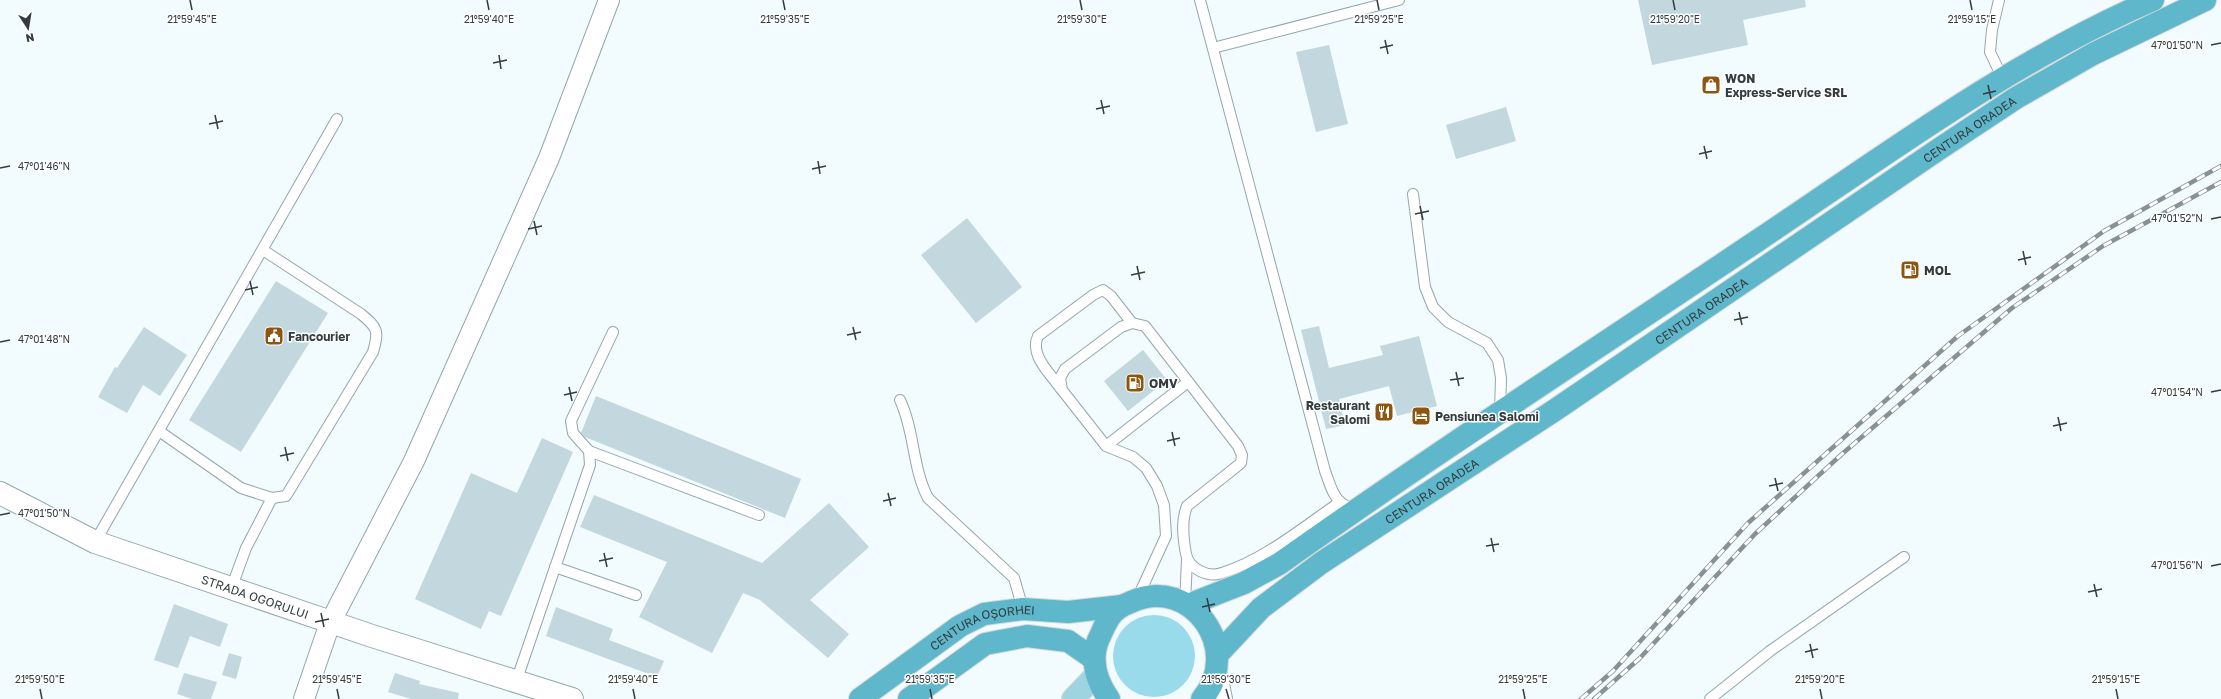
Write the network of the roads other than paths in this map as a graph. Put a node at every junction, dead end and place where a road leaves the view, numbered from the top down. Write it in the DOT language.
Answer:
graph roads {
  1 [pos="609,0"];
  2 [pos="1200,0"];
  3 [pos="1399,0"];
  4 [pos="1999,0"];
  5 [pos="2153,0"];
  6 [pos="2205,0"];
  7 [pos="1213,48"];
  8 [pos="2003,79"];
  9 [pos="336,119"];
  10 [pos="1413,194"];
  11 [pos="264,250"];
  12 [pos="1132,323"];
  13 [pos="613,332"];
  14 [pos="1188,382"];
  15 [pos="1062,390"];
  16 [pos="900,400"];
  17 [pos="1500,412"];
  18 [pos="159,431"];
  19 [pos="1106,446"];
  20 [pos="589,451"];
  21 [pos="0,493"];
  22 [pos="272,498"];
  23 [pos="1349,506"];
  24 [pos="759,515"];
  25 [pos="95,542"];
  26 [pos="1904,557"];
  27 [pos="1187,560"];
  28 [pos="555,566"];
  29 [pos="231,589"];
  30 [pos="636,595"];
  31 [pos="1130,603"];
  32 [pos="1187,604"];
  33 [pos="1023,609"];
  34 [pos="330,622"];
  35 [pos="1217,664"];
  36 [pos="1095,667"];
  37 [pos="516,682"];
  38 [pos="568,698"];
  39 [pos="304,699"];
  40 [pos="860,699"];
  41 [pos="909,699"];
  42 [pos="1073,699"];
  43 [pos="1109,699"];
  44 [pos="1202,699"];
  45 [pos="1221,699"];
  46 [pos="1710,699"];
  1 -- 34 [label="street"];
  2 -- 7 [label="lane"];
  3 -- 7 [label="lane"];
  4 -- 8 [label="lane"];
  5 -- 8 [label="highway, CENTURA ORADEA"];
  6 -- 35 [label="highway, CENTURA ORADEA"];
  7 -- 23 [label="lane"];
  8 -- 17 [label="highway, CENTURA ORADEA"];
  9 -- 11 [label="lane"];
  10 -- 17 [label="lane"];
  11 -- 18 [label="lane"];
  11 -- 22 [label="lane"];
  12 -- 14 [label="lane"];
  12 -- 15 [label="lane"];
  12 -- 15 [label="lane"];
  13 -- 20 [label="lane"];
  14 -- 19 [label="lane"];
  14 -- 27 [label="lane"];
  15 -- 19 [label="lane"];
  16 -- 33 [label="lane"];
  17 -- 23 [label="highway, CENTURA ORADEA"];
  18 -- 22 [label="lane"];
  18 -- 25 [label="lane"];
  19 -- 31 [label="lane"];
  20 -- 24 [label="lane"];
  20 -- 28 [label="lane"];
  21 -- 25 [label="street, STRADA OGORULUI"];
  22 -- 29 [label="lane"];
  23 -- 27 [label="lane"];
  23 -- 32 [label="highway, CENTURA ORADEA"];
  25 -- 29 [label="street, STRADA OGORULUI"];
  26 -- 46 [label="lane"];
  27 -- 32 [label="lane"];
  28 -- 30 [label="lane"];
  28 -- 37 [label="lane"];
  29 -- 34 [label="street, STRADA OGORULUI"];
  31 -- 32 [label="highway, CENTURA OȘORHEI"];
  31 -- 33 [label="highway, CENTURA OȘORHEI"];
  31 -- 36 [label="highway"];
  32 -- 35 [label="highway"];
  33 -- 40 [label="highway, CENTURA OȘORHEI"];
  34 -- 37 [label="street, STRADA OGORULUI"];
  34 -- 39 [label="street"];
  35 -- 44 [label="highway, CENTURA ORADEA"];
  35 -- 45 [label="street"];
  36 -- 41 [label="highway, CENTURA OȘORHEI"];
  36 -- 42 [label="main road"];
  36 -- 43 [label="highway"];
  37 -- 38 [label="street, STRADA OGORULUI"];
}
